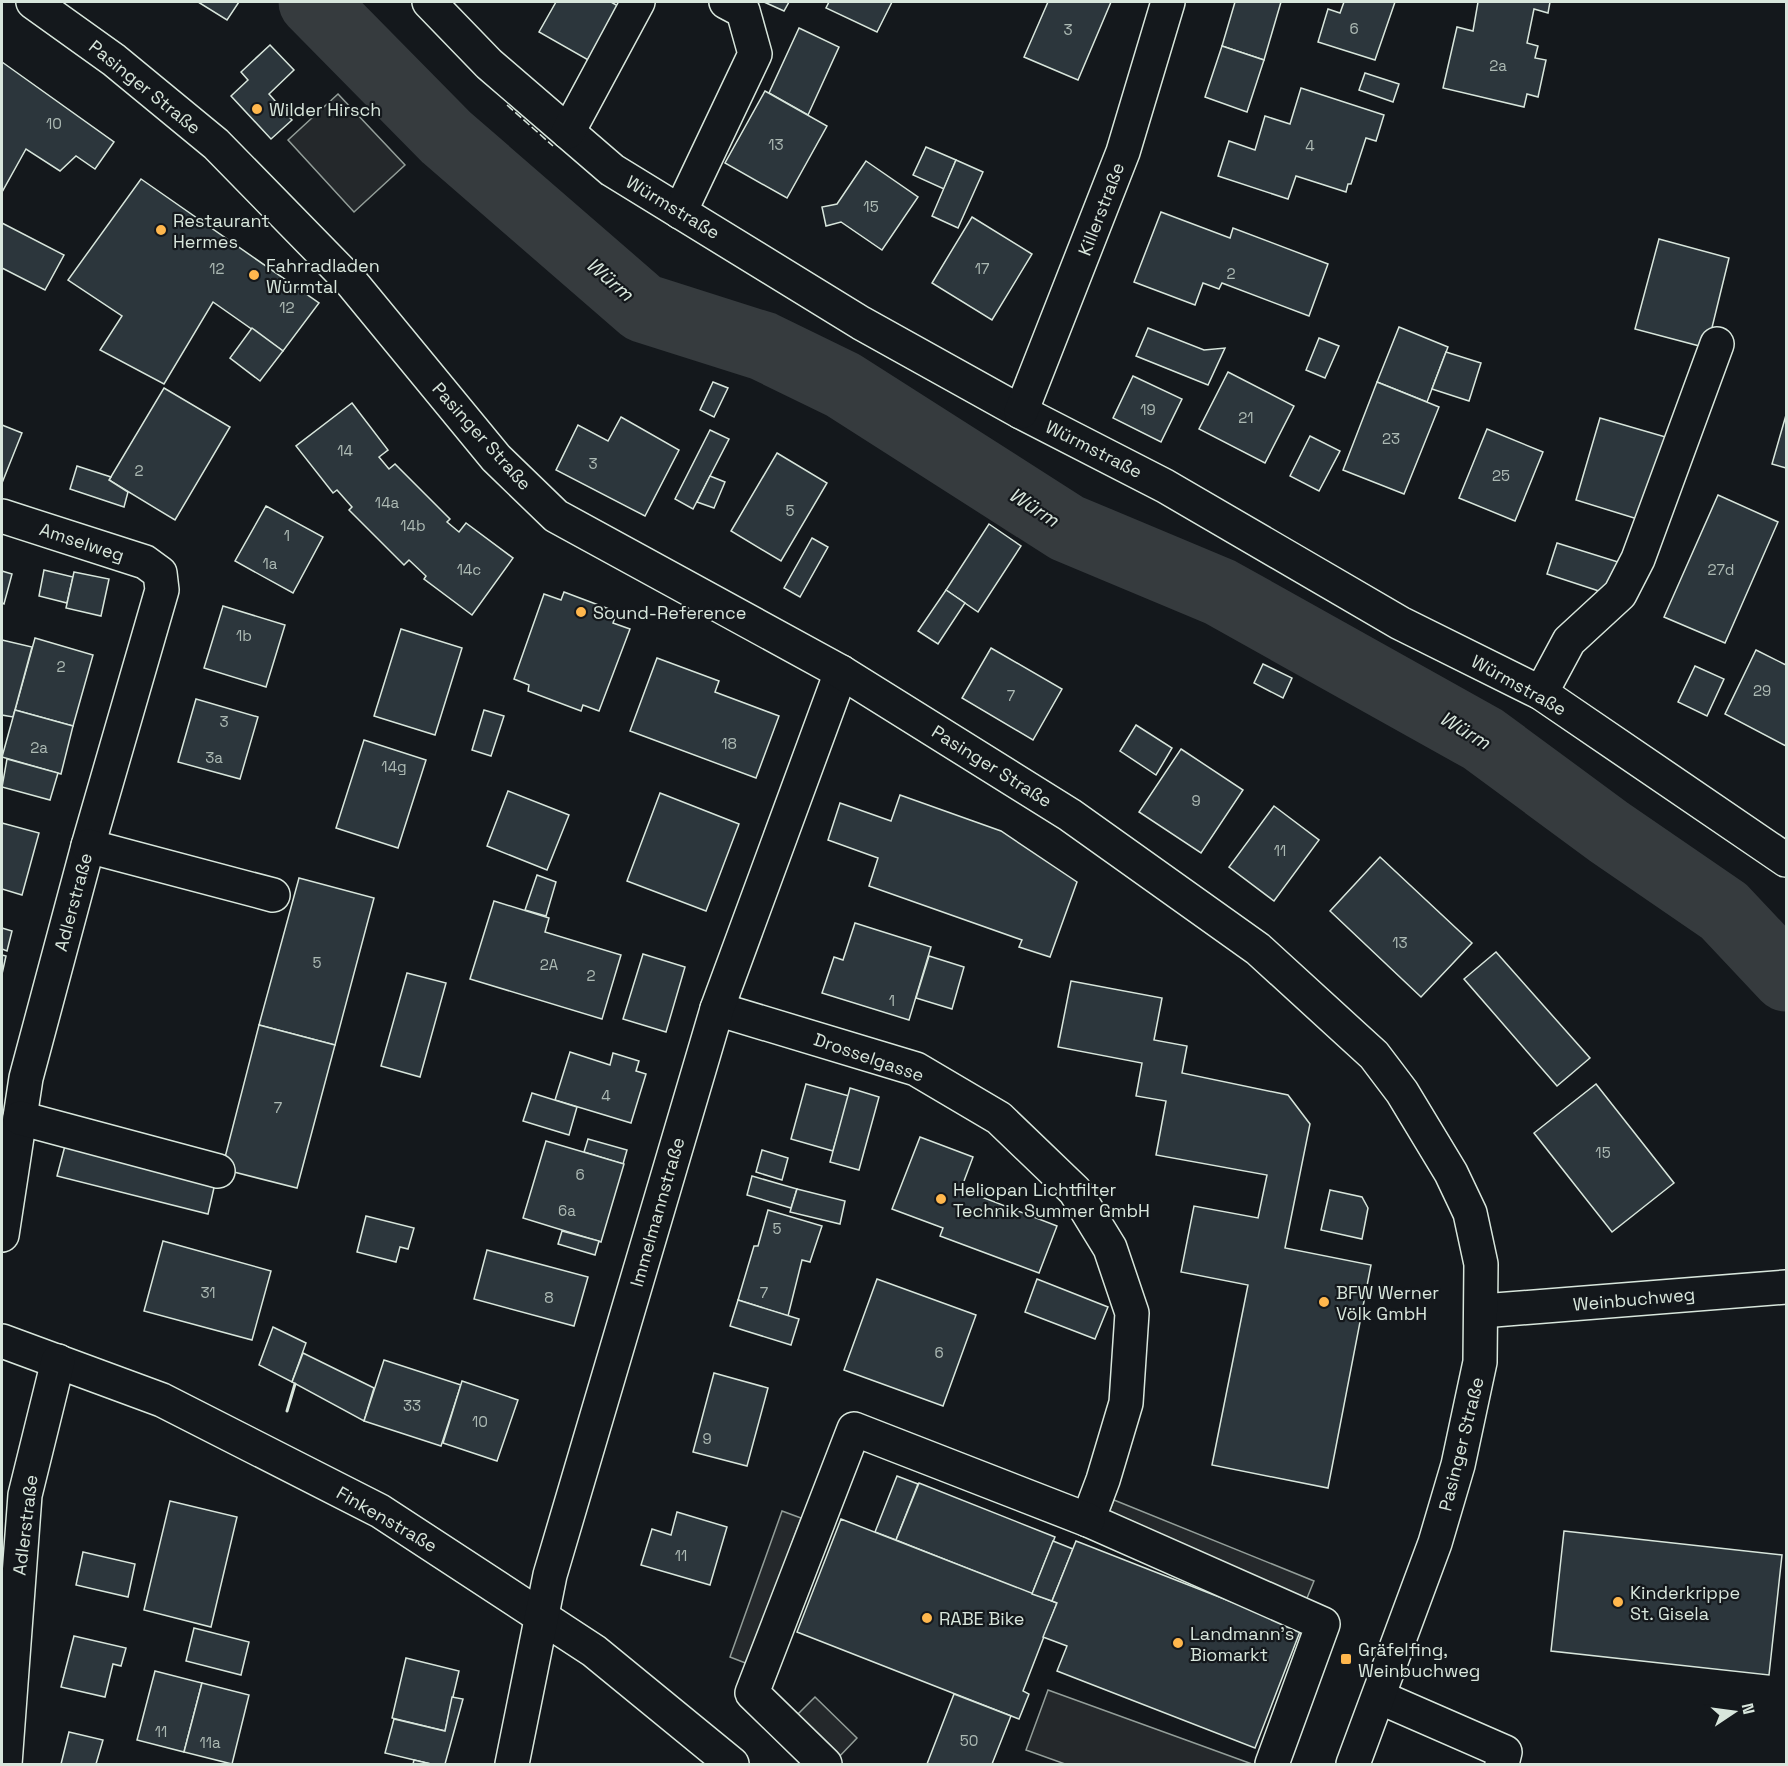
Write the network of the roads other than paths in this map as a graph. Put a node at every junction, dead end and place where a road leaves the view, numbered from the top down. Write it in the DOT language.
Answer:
graph roads {
  1 [pos="33,2"];
  2 [pos="429,2"];
  3 [pos="638,2"];
  4 [pos="726,2"];
  5 [pos="1168,2"];
  6 [pos="568,132"];
  7 [pos="680,212"];
  8 [pos="1717,344"];
  9 [pos="1021,412"];
  10 [pos="2,516"];
  11 [pos="160,573"];
  12 [pos="841,672"];
  13 [pos="1541,693"];
  14 [pos="88,846"];
  15 [pos="1786,860"];
  16 [pos="273,895"];
  17 [pos="717,1009"];
  18 [pos="14,1075"];
  19 [pos="20,1118"];
  20 [pos="218,1171"];
  21 [pos="2,1235"];
  22 [pos="1786,1287"];
  23 [pos="1482,1311"];
  24 [pos="2,1341"];
  25 [pos="58,1361"];
  26 [pos="1088,1520"];
  27 [pos="541,1615"];
  28 [pos="1378,1697"];
  29 [pos="5,1764"];
  30 [pos="512,1764"];
  31 [pos="732,1764"];
  32 [pos="825,1764"];
  33 [pos="1272,1764"];
  34 [pos="1353,1764"];
  35 [pos="1502,1764"];
  1 -- 12 [label="street, Pasinger Straße"];
  2 -- 6 [label="street, Würmstraße"];
  3 -- 6 [label="street"];
  4 -- 7 [label="street"];
  5 -- 9 [label="street, Killerstraße"];
  6 -- 7 [label="street, Würmstraße"];
  7 -- 9 [label="street, Würmstraße"];
  8 -- 13 [label="street"];
  9 -- 13 [label="street, Würmstraße"];
  10 -- 11 [label="street, Amselweg"];
  11 -- 14 [label="street, Adlerstraße"];
  12 -- 17 [label="street, Immelmannstraße"];
  12 -- 23 [label="street, Pasinger Straße"];
  13 -- 15 [label="street, Würmstraße"];
  14 -- 16 [label="street"];
  14 -- 18 [label="street, Adlerstraße"];
  17 -- 26 [label="street, Drosselgasse"];
  17 -- 27 [label="street, Immelmannstraße"];
  18 -- 19 [label="street, Adlerstraße"];
  19 -- 20 [label="street"];
  19 -- 21 [label="street, Adlerstraße"];
  22 -- 23 [label="street, Weinbuchweg"];
  23 -- 28 [label="street, Pasinger Straße"];
  24 -- 25 [label="street, Finkenstraße"];
  25 -- 27 [label="street, Finkenstraße"];
  25 -- 29 [label="street, Adlerstraße"];
  26 -- 32 [label="street"];
  26 -- 33 [label="street"];
  27 -- 30 [label="street, Immelmannstraße"];
  27 -- 31 [label="street, Finkenstraße"];
  28 -- 34 [label="street, Pasinger Straße"];
  28 -- 35 [label="street"];
}
